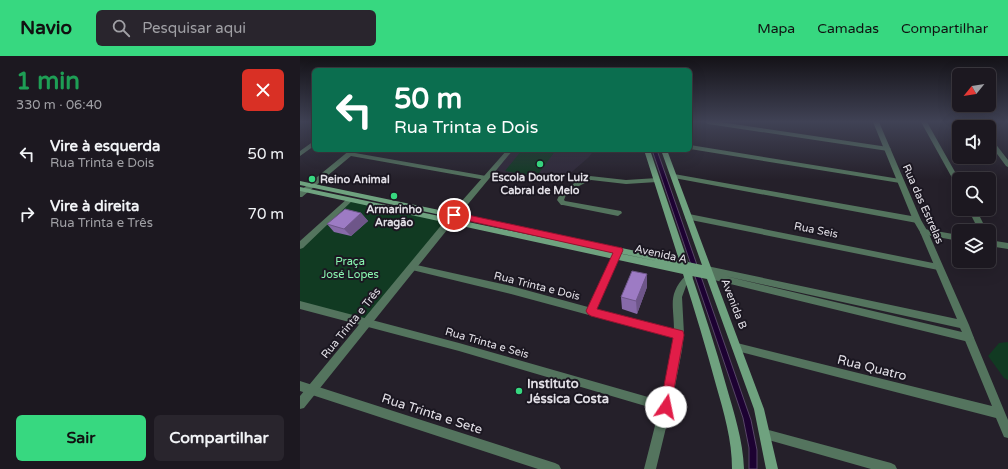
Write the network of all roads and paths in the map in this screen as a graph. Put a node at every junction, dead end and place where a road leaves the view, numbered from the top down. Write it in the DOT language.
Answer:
graph roads {
  1 [pos="836,141"];
  2 [pos="885,141"];
  3 [pos="935,141"];
  4 [pos="312,145"];
  5 [pos="692,147"];
  6 [pos="888,149"];
  7 [pos="996,149"];
  8 [pos="352,152"];
  9 [pos="508,152"];
  10 [pos="649,152"];
  11 [pos="665,152"];
  12 [pos="300,154"];
  13 [pos="1008,165"];
  14 [pos="952,172"];
  15 [pos="674,176"];
  16 [pos="486,178"];
  17 [pos="657,180"];
  18 [pos="900,180"];
  19 [pos="300,182"];
  20 [pos="305,190"];
  21 [pos="350,200"];
  22 [pos="618,213"];
  23 [pos="452,217"];
  24 [pos="689,217"];
  25 [pos="917,220"];
  26 [pos="924,232"];
  27 [pos="952,237"];
  28 [pos="996,244"];
  29 [pos="300,246"];
  30 [pos="1008,246"];
  31 [pos="617,253"];
  32 [pos="412,267"];
  33 [pos="938,267"];
  34 [pos="687,270"];
  35 [pos="707,272"];
  36 [pos="300,305"];
  37 [pos="591,311"];
  38 [pos="366,324"];
  39 [pos="964,324"];
  40 [pos="679,335"];
  41 [pos="969,338"];
  42 [pos="738,347"];
  43 [pos="300,386"];
  44 [pos="312,390"];
  45 [pos="300,404"];
  46 [pos="666,407"];
  47 [pos="999,413"];
  48 [pos="1008,432"];
  49 [pos="765,434"];
  50 [pos="555,469"];
  51 [pos="650,469"];
  52 [pos="738,469"];
  53 [pos="772,469"];
  54 [pos="891,469"];
  1 -- 6 [label="street"];
  2 -- 6 [label="street, Rua das Estrelas"];
  3 -- 14 [label="street"];
  4 -- 12 [label="street"];
  5 -- 18 [label="street"];
  6 -- 18 [label="street, Rua das Estrelas"];
  7 -- 13 [label="street"];
  8 -- 16 [label="street"];
  8 -- 20 [label="street"];
  9 -- 16 [label="street, Rua Trinta e Três"];
  10 -- 17 [label="main road"];
  11 -- 15 [label="main road, Avenida B"];
  15 -- 24 [label="main road, Avenida B"];
  15 -- 25 [label="street"];
  16 -- 23 [label="street, Rua Trinta e Três"];
  17 -- 22 [label="street"];
  17 -- 34 [label="main road"];
  18 -- 25 [label="street, Rua das Estrelas"];
  19 -- 20 [label="main road, Avenida A"];
  20 -- 21 [label="main road, Avenida A"];
  20 -- 23 [label="main road, Avenida A"];
  21 -- 23 [label="main road, Avenida A"];
  21 -- 29 [label="street"];
  23 -- 31 [label="main road, Avenida A"];
  23 -- 32 [label="street, Rua Trinta e Três"];
  24 -- 33 [label="street, Rua Seis"];
  24 -- 35 [label="main road, Avenida B"];
  25 -- 26 [label="street, Rua das Estrelas"];
  26 -- 27 [label="street"];
  26 -- 33 [label="street, Rua das Estrelas"];
  28 -- 30 [label="street"];
  31 -- 34 [label="main road, Avenida A"];
  31 -- 37 [label="street"];
  32 -- 37 [label="street, Rua Trinta e Dois"];
  32 -- 38 [label="street, Rua Trinta e Três"];
  33 -- 39 [label="street, Rua das Estrelas"];
  34 -- 35 [label="main road, Avenida A"];
  34 -- 40 [label="street"];
  34 -- 52 [label="main road"];
  35 -- 39 [label="street, Avenida A"];
  35 -- 41 [label="street, Avenida A"];
  35 -- 42 [label="main road, Avenida B"];
  36 -- 38 [label="street, Rua Trinta e Seis"];
  37 -- 40 [label="street, Rua Trinta e Dois"];
  38 -- 44 [label="street, Rua Trinta e Três"];
  38 -- 46 [label="street, Rua Trinta e Seis"];
  39 -- 41 [label="street, Rua das Estrelas"];
  40 -- 46 [label="street"];
  41 -- 47 [label="street, Rua das Estrelas"];
  42 -- 47 [label="street, Rua Quatro"];
  42 -- 49 [label="main road, Avenida B"];
  43 -- 44 [label="street, Rua Trinta e Sete"];
  44 -- 45 [label="street, Rua Trinta e Três"];
  44 -- 50 [label="street, Rua Trinta e Sete"];
  46 -- 51 [label="street"];
  47 -- 48 [label="street, Rua das Estrelas"];
  49 -- 53 [label="main road, Avenida B"];
  49 -- 54 [label="street"];
}
